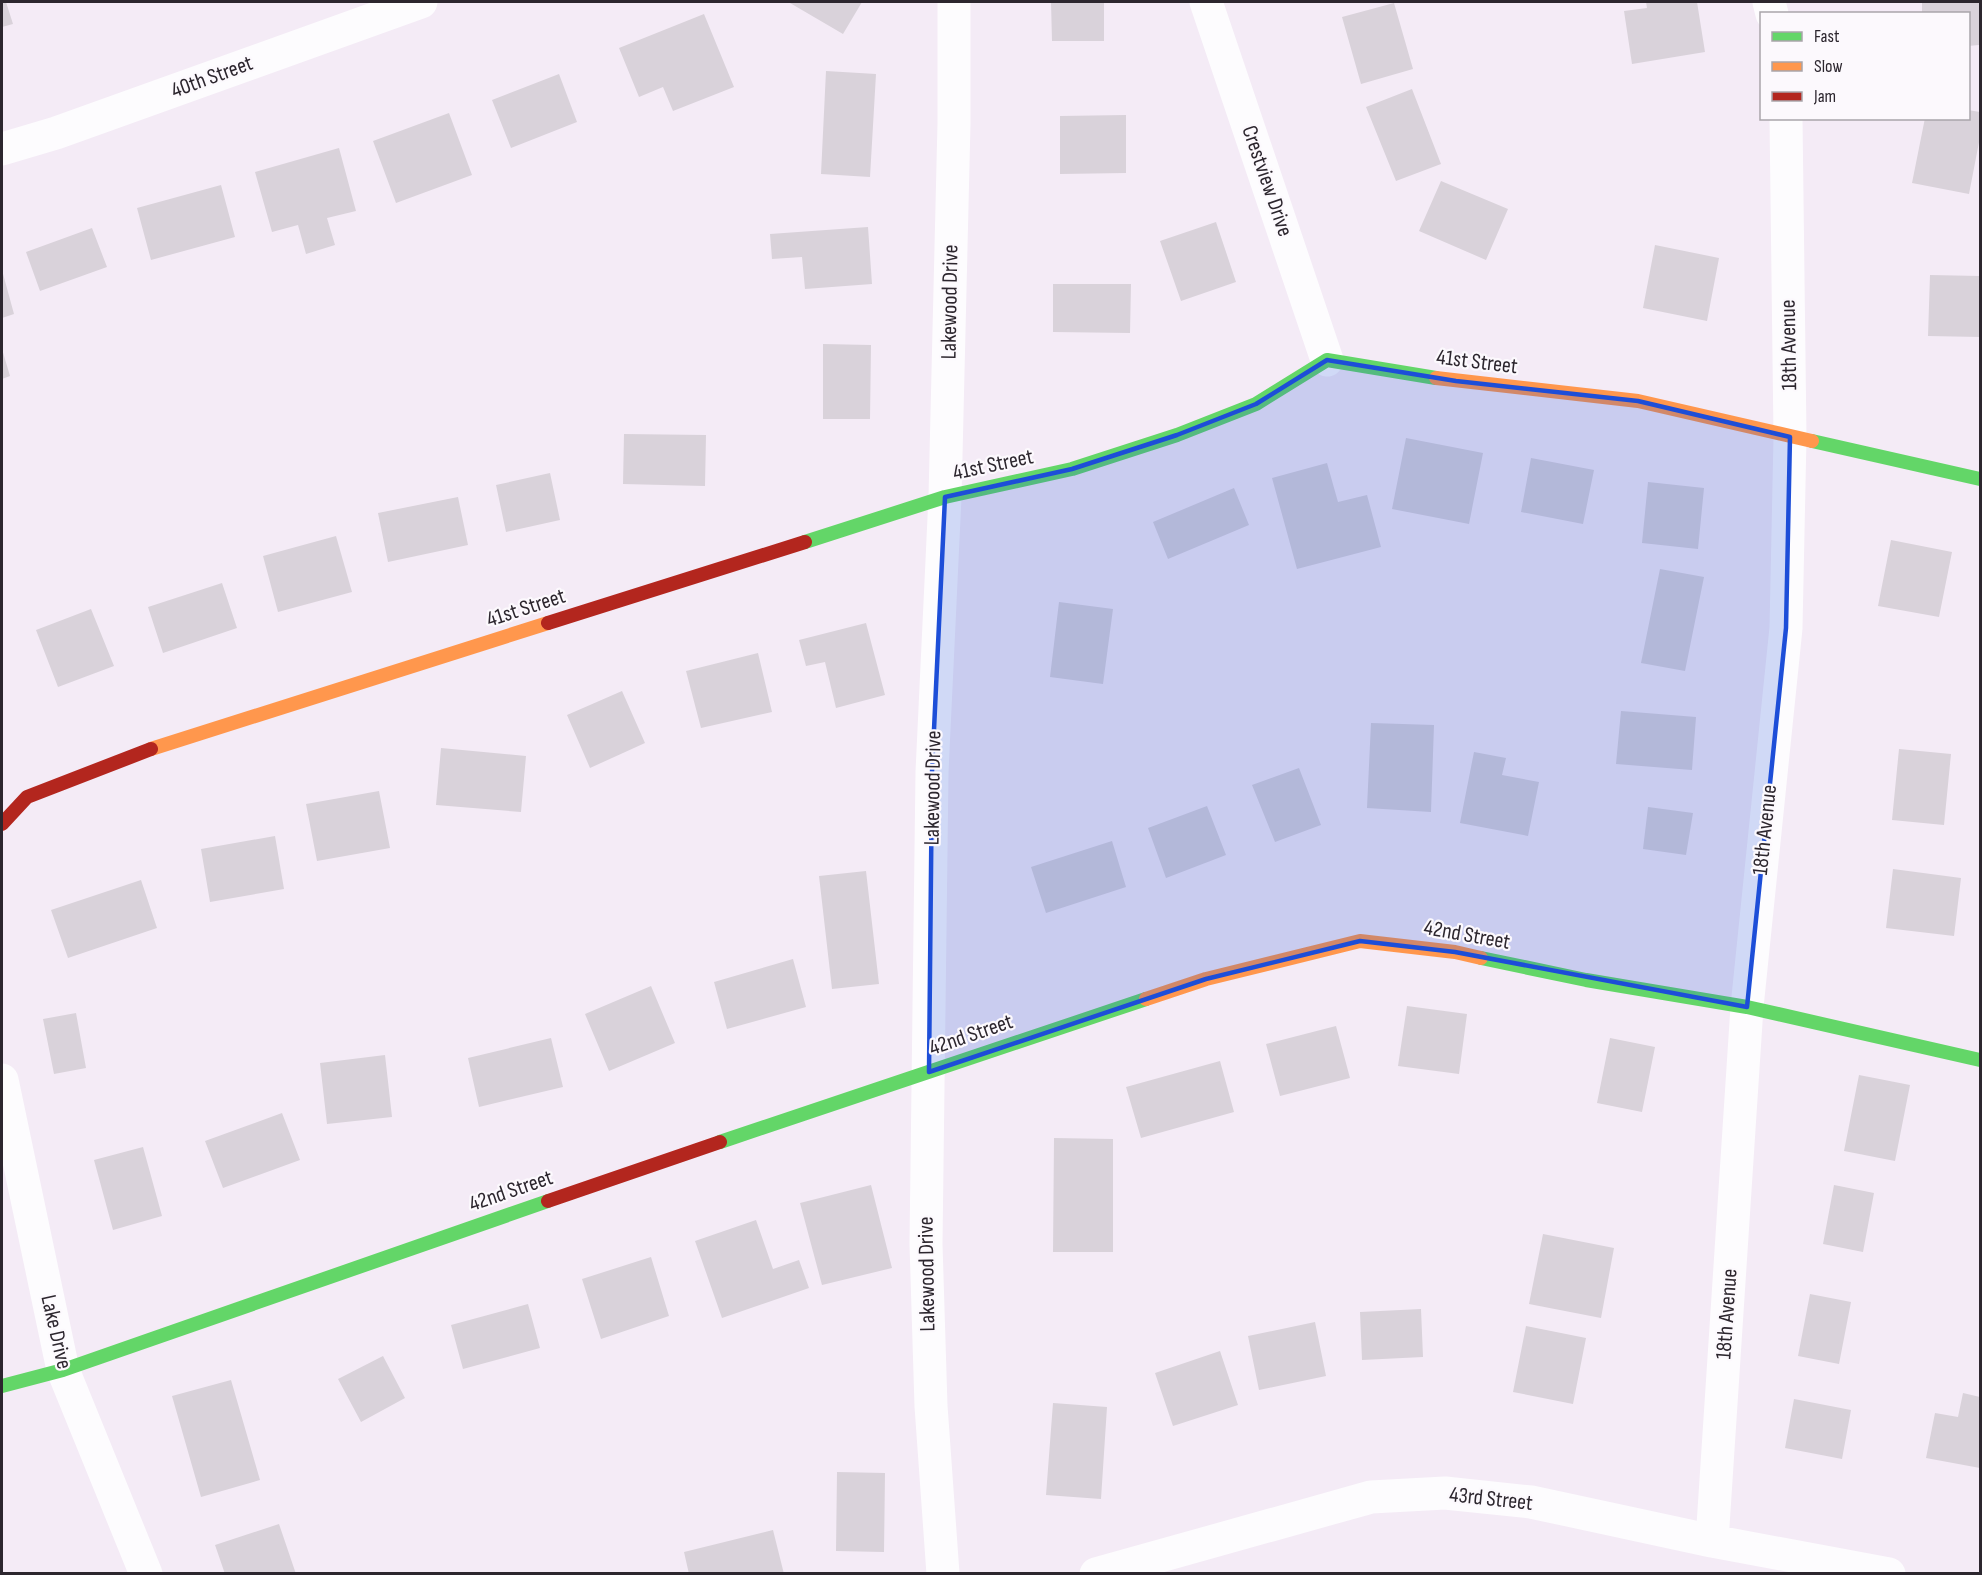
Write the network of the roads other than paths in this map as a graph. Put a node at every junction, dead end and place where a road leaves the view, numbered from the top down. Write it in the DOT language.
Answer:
graph roads {
  1 [pos="421,2"];
  2 [pos="954,2"];
  3 [pos="1206,2"];
  4 [pos="1786,120"];
  5 [pos="2,149"];
  6 [pos="1327,360"];
  7 [pos="1790,437"];
  8 [pos="1980,479"];
  9 [pos="945,497"];
  10 [pos="2,824"];
  11 [pos="1747,1008"];
  12 [pos="1980,1060"];
  13 [pos="929,1072"];
  14 [pos="2,1080"];
  15 [pos="63,1370"];
  16 [pos="2,1386"];
  17 [pos="1712,1541"];
  18 [pos="146,1574"];
  19 [pos="943,1574"];
  20 [pos="1096,1574"];
  21 [pos="1889,1574"];
  1 -- 5 [label="street, 40th Street"];
  2 -- 9 [label="street, Lakewood Drive"];
  3 -- 6 [label="street, Crestview Drive"];
  4 -- 7 [label="street, 18th Avenue"];
  6 -- 7 [label="street, 41st Street"];
  6 -- 9 [label="street, 41st Street"];
  7 -- 8 [label="street, 41st Street"];
  7 -- 11 [label="street, 18th Avenue"];
  9 -- 10 [label="street, 41st Street"];
  9 -- 13 [label="street, Lakewood Drive"];
  11 -- 12 [label="street, 42nd Street"];
  11 -- 13 [label="street, 42nd Street"];
  11 -- 17 [label="street, 18th Avenue"];
  13 -- 15 [label="street, 42nd Street"];
  13 -- 19 [label="street, Lakewood Drive"];
  14 -- 15 [label="street, Lake Drive"];
  15 -- 16 [label="street, 42nd Street"];
  15 -- 18 [label="street, Lake Drive"];
  17 -- 20 [label="street, 43rd Street"];
  17 -- 21 [label="street, 43rd Street"];
}
